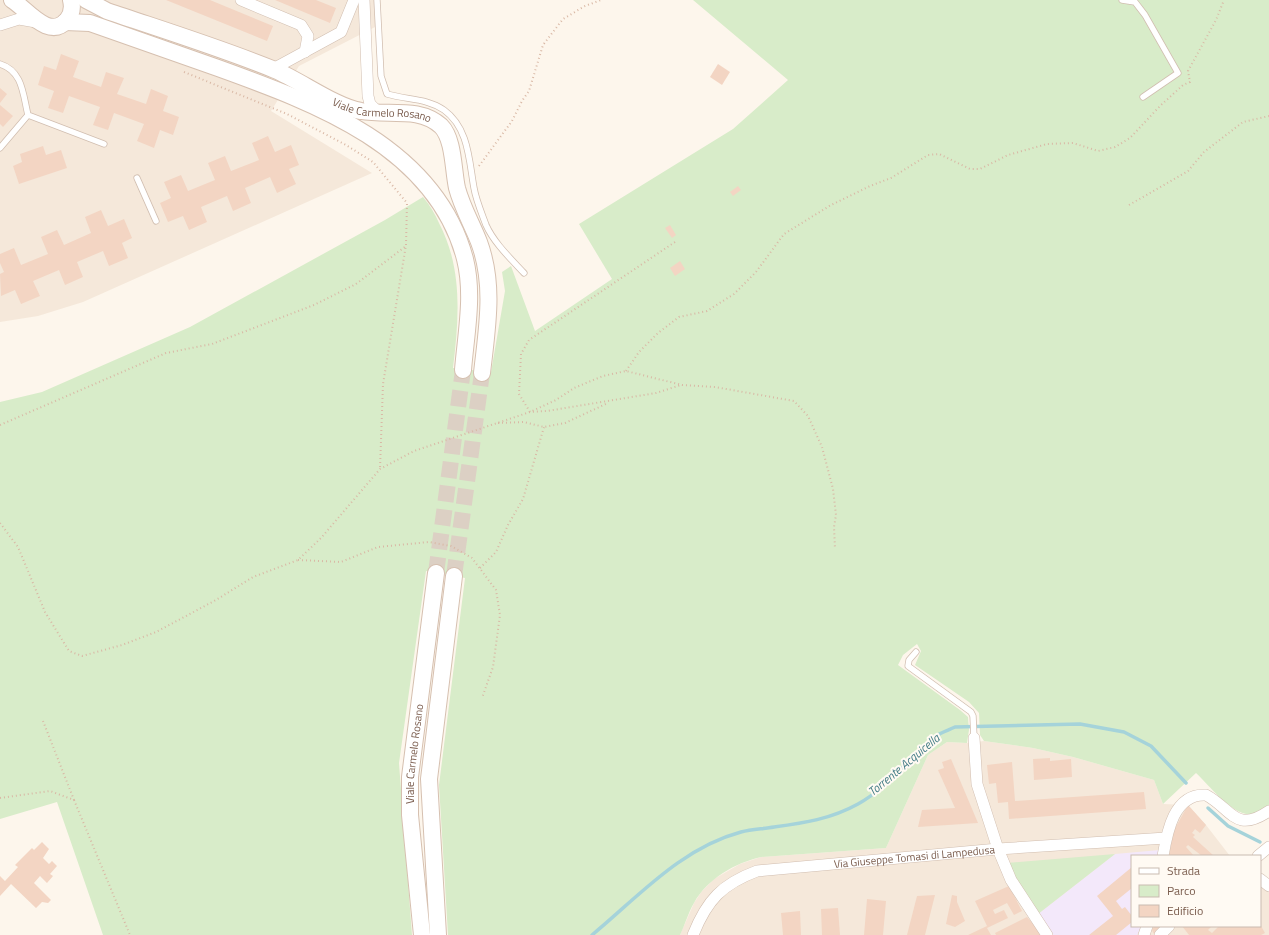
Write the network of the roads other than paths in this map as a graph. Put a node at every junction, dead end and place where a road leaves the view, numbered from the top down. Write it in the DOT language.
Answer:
graph roads {
  1 [pos="12,0"];
  2 [pos="71,0"];
  3 [pos="86,0"];
  4 [pos="241,0"];
  5 [pos="354,0"];
  6 [pos="364,0"];
  7 [pos="377,0"];
  8 [pos="1122,0"];
  9 [pos="65,22"];
  10 [pos="0,25"];
  11 [pos="43,25"];
  12 [pos="364,27"];
  13 [pos="341,32"];
  14 [pos="305,52"];
  15 [pos="0,64"];
  16 [pos="273,69"];
  17 [pos="1143,96"];
  18 [pos="379,113"];
  19 [pos="28,115"];
  20 [pos="104,144"];
  21 [pos="0,148"];
  22 [pos="137,178"];
  23 [pos="156,221"];
  24 [pos="524,273"];
  25 [pos="463,370"];
  26 [pos="482,373"];
  27 [pos="436,573"];
  28 [pos="454,576"];
  29 [pos="916,652"];
  30 [pos="974,733"];
  31 [pos="1269,812"];
  32 [pos="1166,838"];
  33 [pos="1269,847"];
  34 [pos="998,849"];
  35 [pos="1164,855"];
  36 [pos="1259,855"];
  37 [pos="1261,880"];
  38 [pos="1269,886"];
  39 [pos="1168,927"];
  40 [pos="422,935"];
  41 [pos="438,935"];
  42 [pos="693,935"];
  43 [pos="1047,935"];
  44 [pos="1160,935"];
  1 -- 11 [label="main road"];
  2 -- 9 [label="main road"];
  3 -- 16 [label="main road, Viale Carmelo Rosano"];
  4 -- 14 [label="street"];
  5 -- 13 [label="street"];
  6 -- 12 [label="street"];
  7 -- 24 [label="lane"];
  8 -- 17 [label="lane"];
  9 -- 11 [label="main road, Viale Carmelo Rosano"];
  9 -- 25 [label="main road, Viale Carmelo Rosano"];
  10 -- 11 [label="street"];
  12 -- 13 [label="street"];
  12 -- 18 [label="street"];
  13 -- 14 [label="street"];
  14 -- 16 [label="street"];
  15 -- 19 [label="lane"];
  16 -- 18 [label="main road, Viale Carmelo Rosano"];
  18 -- 26 [label="main road, Viale Carmelo Rosano"];
  19 -- 20 [label="lane"];
  19 -- 21 [label="lane"];
  22 -- 23 [label="lane"];
  27 -- 40 [label="main road, Viale Carmelo Rosano"];
  28 -- 41 [label="main road, Viale Carmelo Rosano"];
  29 -- 30 [label="lane"];
  30 -- 34 [label="street"];
  31 -- 32 [label="street"];
  32 -- 34 [label="street, Via Giuseppe Tomasi di Lampedusa"];
  32 -- 35 [label="street"];
  33 -- 36 [label="street"];
  34 -- 42 [label="street, Via Giuseppe Tomasi di Lampedusa"];
  34 -- 43 [label="street"];
  37 -- 38 [label="street"];
  39 -- 44 [label="street"];
}
